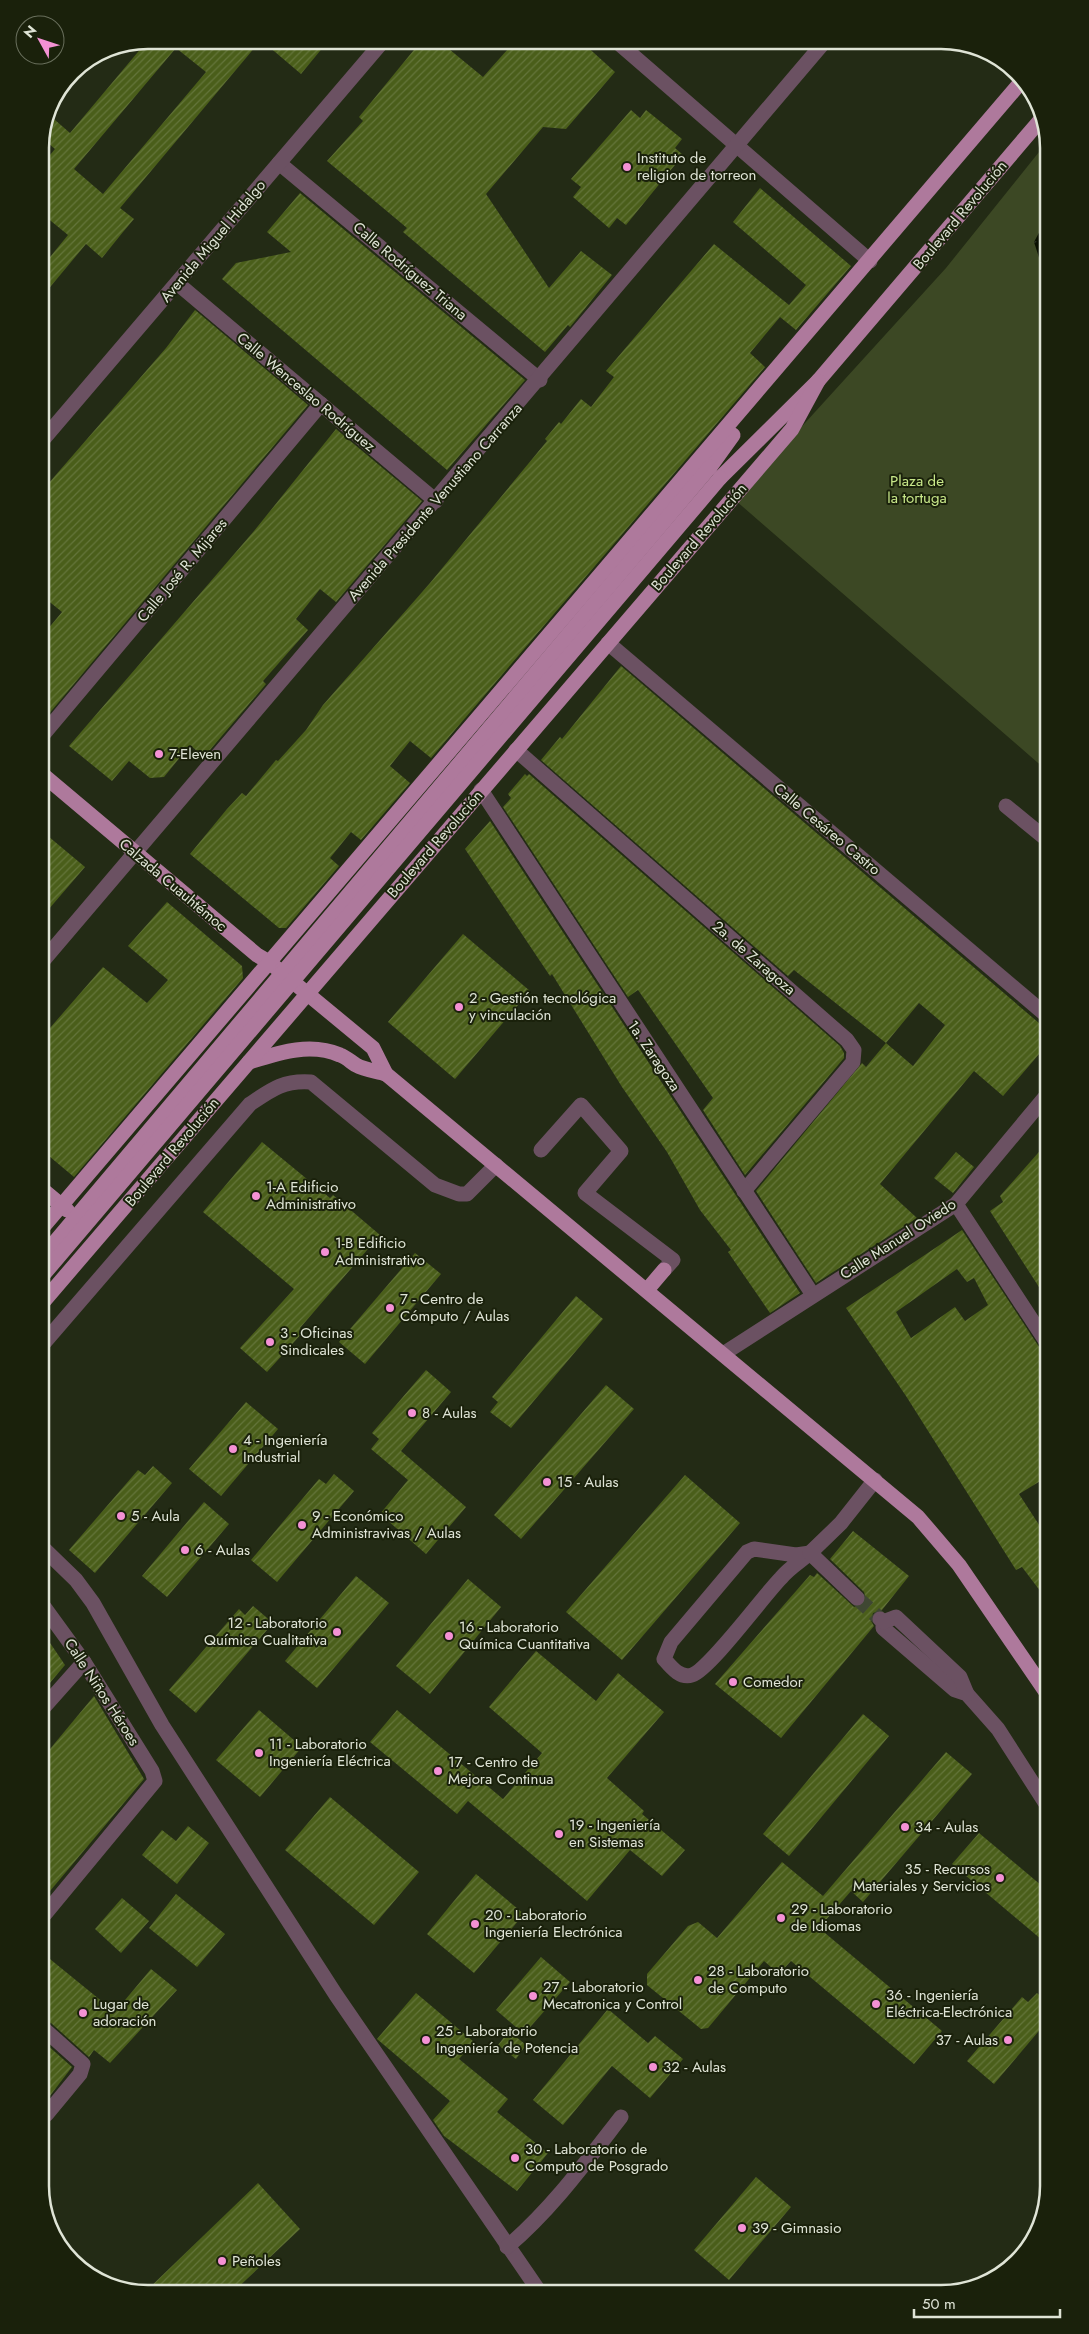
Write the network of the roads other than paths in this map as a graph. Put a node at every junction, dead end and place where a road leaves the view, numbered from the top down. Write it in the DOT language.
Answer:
graph roads {
  1 [pos="376,49"];
  2 [pos="626,49"];
  3 [pos="818,49"];
  4 [pos="1018,86"];
  5 [pos="1037,124"];
  6 [pos="738,145"];
  7 [pos="279,163"];
  8 [pos="870,260"];
  9 [pos="177,283"];
  10 [pos="789,356"];
  11 [pos="540,380"];
  12 [pos="818,381"];
  13 [pos="321,404"];
  14 [pos="49,433"];
  15 [pos="715,472"];
  16 [pos="436,501"];
  17 [pos="608,642"];
  18 [pos="49,728"];
  19 [pos="516,750"];
  20 [pos="49,780"];
  21 [pos="481,790"];
  22 [pos="1006,806"];
  23 [pos="380,834"];
  24 [pos="1040,834"];
  25 [pos="135,853"];
  26 [pos="417,865"];
  27 [pos="49,954"];
  28 [pos="270,962"];
  29 [pos="307,993"];
  30 [pos="1040,1010"];
  31 [pos="248,1063"];
  32 [pos="386,1074"];
  33 [pos="1040,1103"];
  34 [pos="541,1150"];
  35 [pos="496,1165"];
  36 [pos="744,1191"];
  37 [pos="49,1195"];
  38 [pos="956,1204"];
  39 [pos="61,1205"];
  40 [pos="49,1220"];
  41 [pos="99,1237"];
  42 [pos="49,1249"];
  43 [pos="49,1268"];
  44 [pos="664,1270"];
  45 [pos="647,1290"];
  46 [pos="49,1295"];
  47 [pos="813,1295"];
  48 [pos="1040,1332"];
  49 [pos="49,1338"];
  50 [pos="723,1354"];
  51 [pos="875,1480"];
  52 [pos="810,1553"];
  53 [pos="49,1554"];
  54 [pos="857,1598"];
  55 [pos="49,1613"];
  56 [pos="882,1620"];
  57 [pos="84,1662"];
  58 [pos="1040,1683"];
  59 [pos="49,1701"];
  60 [pos="1040,1795"];
  61 [pos="49,1909"];
  62 [pos="49,2033"];
  63 [pos="49,2111"];
  64 [pos="621,2117"];
  65 [pos="507,2247"];
  66 [pos="535,2285"];
  1 -- 7 [label="street, Avenida Miguel Hidalgo"];
  2 -- 6 [label="street"];
  3 -- 6 [label="street, Avenida Presidente Venustiano Carranza"];
  4 -- 8 [label="main road"];
  5 -- 12 [label="main road, Boulevard Revolución"];
  6 -- 8 [label="street"];
  6 -- 11 [label="street, Avenida Presidente Venustiano Carranza"];
  7 -- 9 [label="street, Avenida Miguel Hidalgo"];
  7 -- 11 [label="street, Calle Rodríguez Triana"];
  8 -- 10 [label="main road"];
  9 -- 13 [label="street, Calle Wenceslao Rodríguez"];
  9 -- 14 [label="street, Avenida Miguel Hidalgo"];
  10 -- 15 [label="main road, Boulevard Revolución"];
  10 -- 23 [label="main road"];
  11 -- 16 [label="street, Avenida Presidente Venustiano Carranza"];
  12 -- 15 [label="main road, Boulevard Revolución"];
  12 -- 17 [label="main road, Boulevard Revolución"];
  13 -- 16 [label="street, Calle Wenceslao Rodríguez"];
  13 -- 18 [label="street, Calle José R. Mijares"];
  15 -- 42 [label="main road, Boulevard Revolución, bridge"];
  15 -- 43 [label="main road, Boulevard Revolución, bridge"];
  16 -- 25 [label="street, Avenida Presidente Venustiano Carranza"];
  17 -- 19 [label="main road, Boulevard Revolución"];
  17 -- 30 [label="street, Calle Cesáreo Castro"];
  19 -- 21 [label="main road, Boulevard Revolución"];
  19 -- 36 [label="street, 2a. de Zaragoza"];
  20 -- 25 [label="main road, Calzada Cuauhtémoc"];
  21 -- 26 [label="main road, Boulevard Revolución"];
  21 -- 36 [label="street, 1a. Zaragoza"];
  22 -- 24 [label="street"];
  23 -- 26 [label="main road"];
  23 -- 28 [label="main road"];
  25 -- 27 [label="street, Avenida Presidente Venustiano Carranza"];
  25 -- 28 [label="main road, Calzada Cuauhtémoc"];
  26 -- 29 [label="main road, Boulevard Revolución"];
  28 -- 29 [label="main road, Calzada Cuauhtémoc"];
  28 -- 39 [label="main road"];
  29 -- 31 [label="main road, Boulevard Revolución"];
  29 -- 32 [label="main road, Calzada Cuauhtémoc"];
  31 -- 32 [label="main road"];
  31 -- 41 [label="main road, Boulevard Revolución"];
  32 -- 35 [label="main road"];
  33 -- 38 [label="street, Calle Manuel Oviedo"];
  34 -- 44 [label="street"];
  35 -- 45 [label="main road"];
  35 -- 49 [label="street"];
  36 -- 47 [label="street, 1a. Zaragoza"];
  37 -- 39 [label="main road"];
  38 -- 47 [label="street, Calle Manuel Oviedo"];
  38 -- 48 [label="street"];
  39 -- 40 [label="main road"];
  39 -- 41 [label="main road"];
  41 -- 46 [label="main road, Boulevard Revolución"];
  44 -- 45 [label="main road"];
  45 -- 50 [label="main road"];
  47 -- 50 [label="street, Calle Manuel Oviedo"];
  50 -- 51 [label="main road"];
  51 -- 52 [label="street"];
  51 -- 58 [label="main road"];
  52 -- 52 [label="street"];
  52 -- 54 [label="street"];
  53 -- 65 [label="street"];
  55 -- 57 [label="street, Calle Niños Héroes"];
  56 -- 60 [label="street"];
  57 -- 59 [label="street"];
  57 -- 61 [label="street, Calle Niños Héroes"];
  62 -- 63 [label="street"];
  64 -- 65 [label="street"];
  65 -- 66 [label="street"];
}
